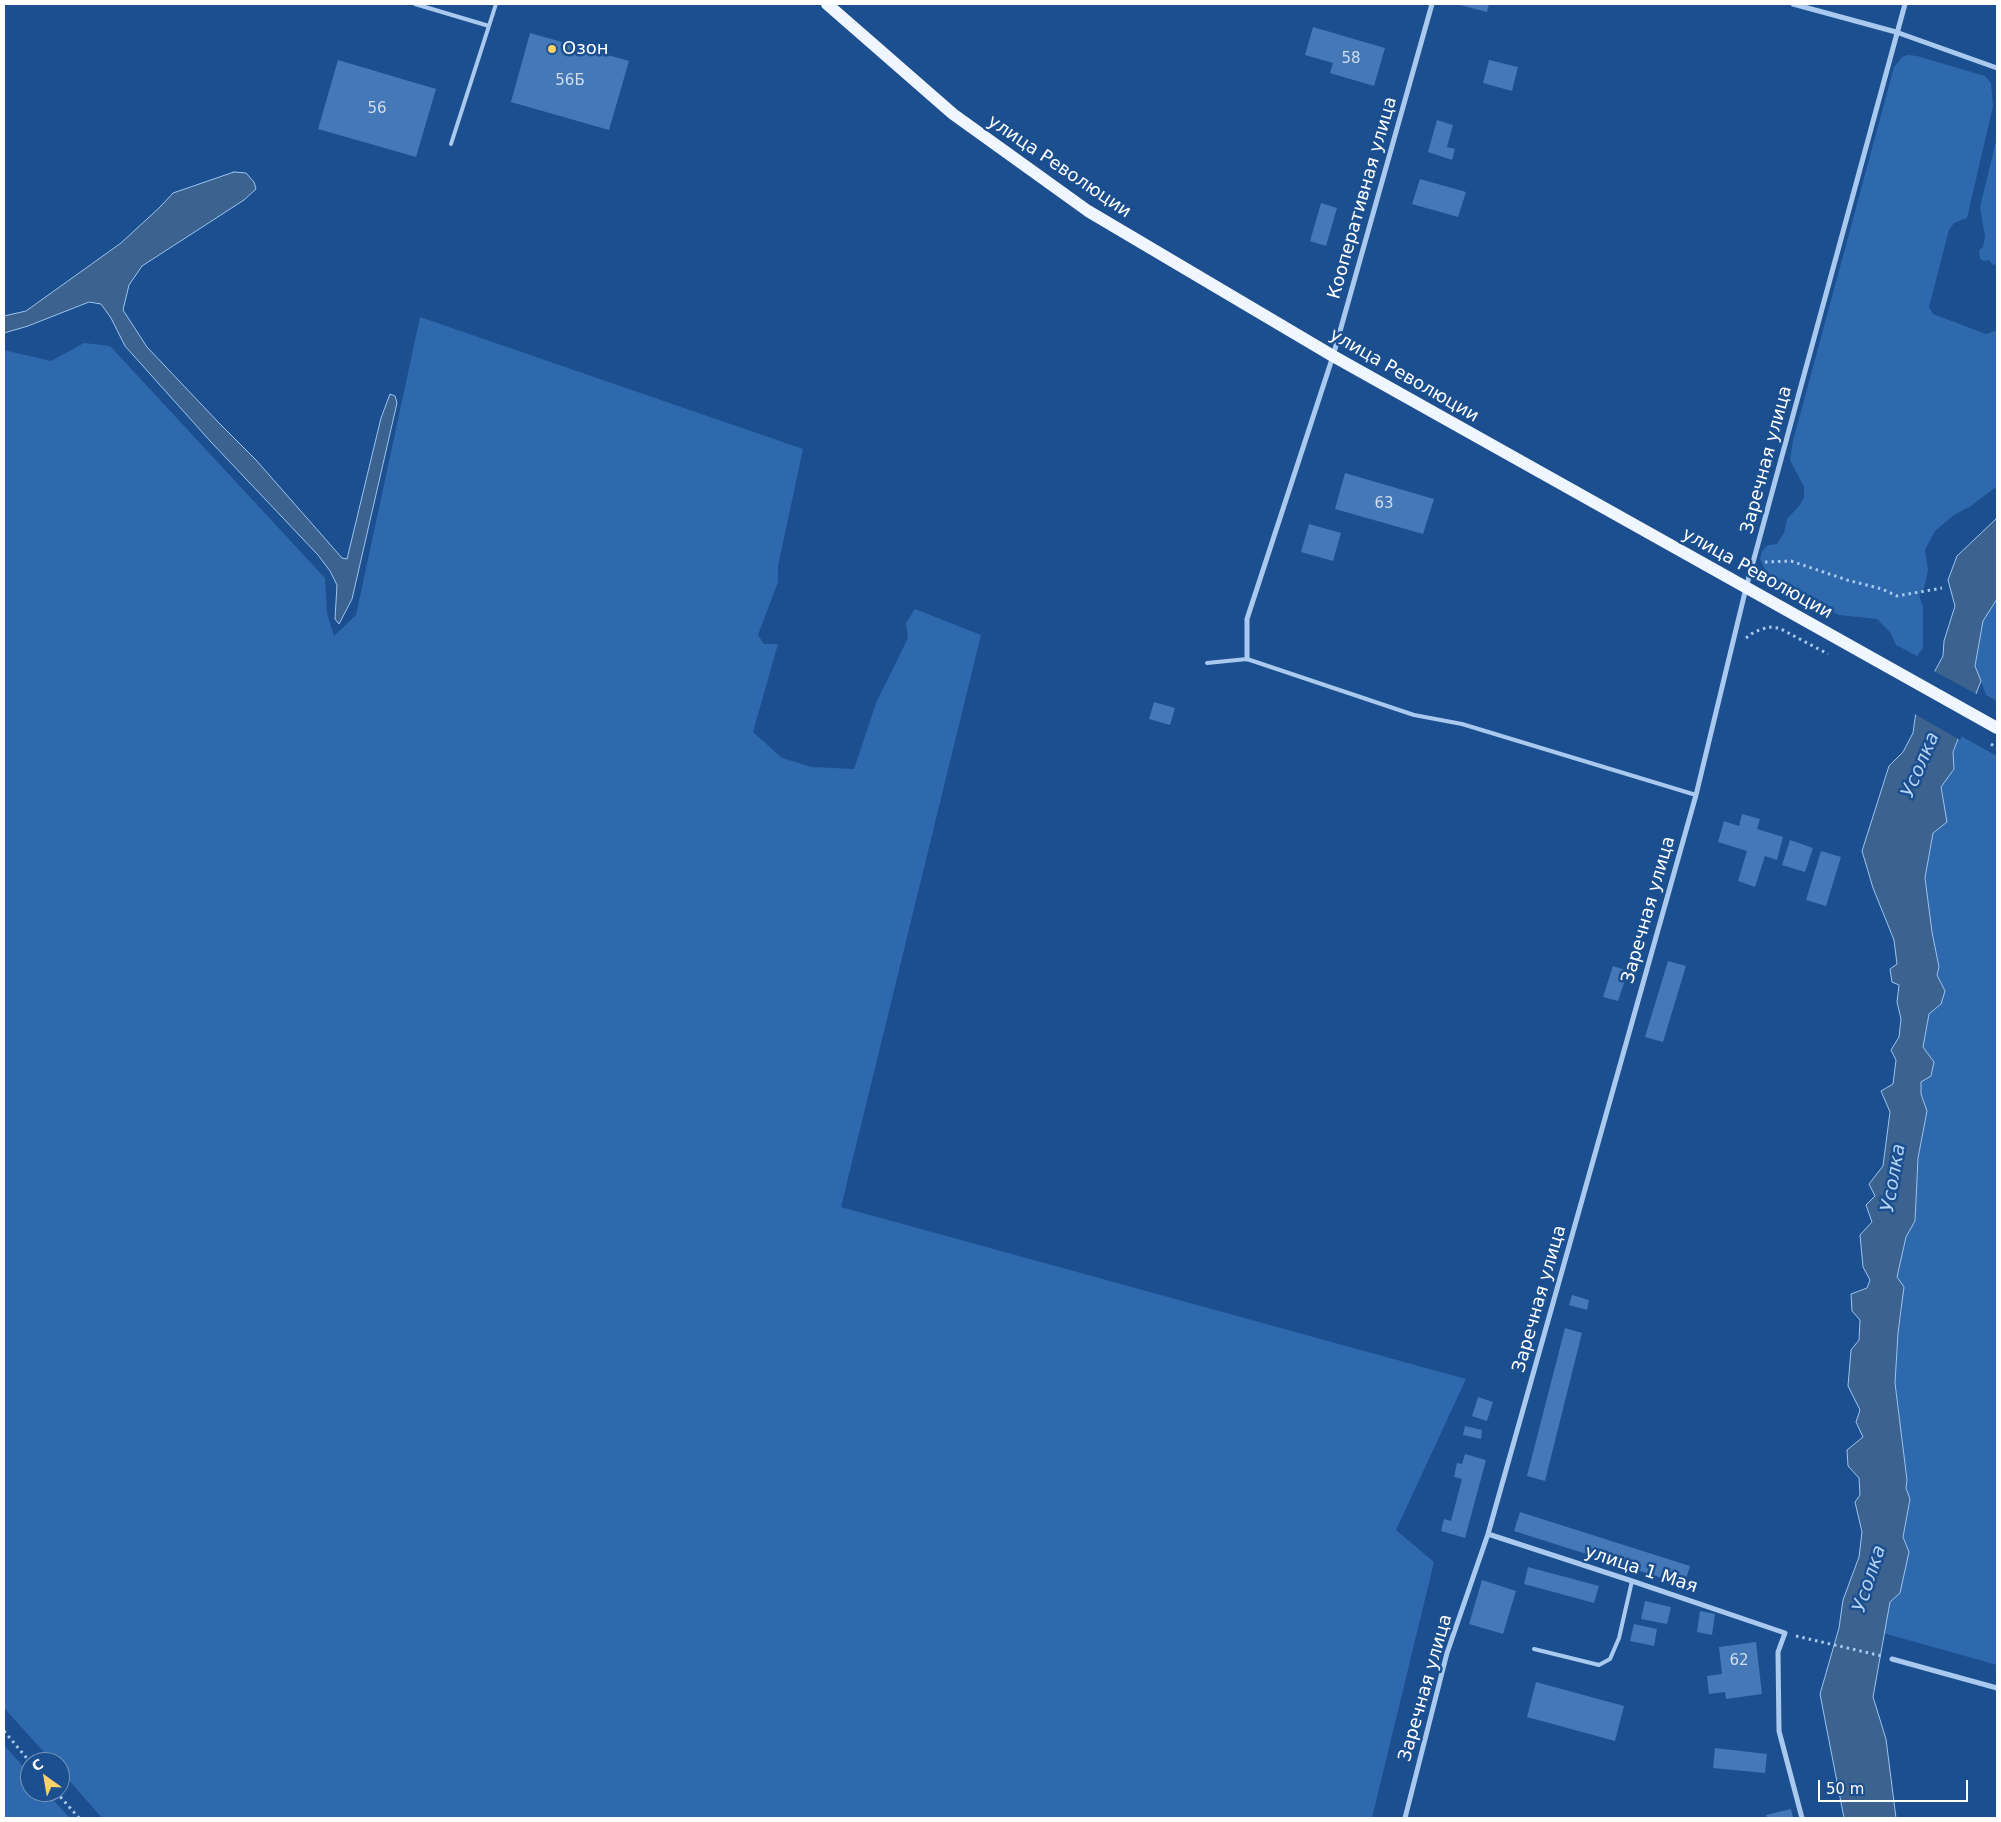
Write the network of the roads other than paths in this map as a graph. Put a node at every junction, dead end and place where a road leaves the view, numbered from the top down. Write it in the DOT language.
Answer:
graph roads {
  1 [pos="415,4"];
  2 [pos="496,4"];
  3 [pos="827,4"];
  4 [pos="1432,4"];
  5 [pos="1793,4"];
  6 [pos="1905,4"];
  7 [pos="489,26"];
  8 [pos="1896,32"];
  9 [pos="1997,68"];
  10 [pos="451,144"];
  11 [pos="1333,356"];
  12 [pos="1746,588"];
  13 [pos="1247,659"];
  14 [pos="1207,663"];
  15 [pos="1997,728"];
  16 [pos="1696,795"];
  17 [pos="1488,1534"];
  18 [pos="1632,1581"];
  19 [pos="1534,1649"];
  20 [pos="1892,1659"];
  21 [pos="1997,1688"];
  22 [pos="1405,1818"];
  23 [pos="1802,1818"];
  1 -- 7 [label="lane"];
  2 -- 7 [label="lane"];
  3 -- 11 [label="main road, улица Революции"];
  4 -- 11 [label="street, Кооперативная улица"];
  5 -- 8 [label="street"];
  6 -- 8 [label="street, Заречная улица"];
  7 -- 10 [label="lane"];
  8 -- 9 [label="street"];
  8 -- 12 [label="street, Заречная улица"];
  11 -- 12 [label="main road, улица Революции"];
  11 -- 13 [label="street, Кооперативная улица"];
  12 -- 15 [label="main road, улица Революции"];
  12 -- 16 [label="street, Заречная улица"];
  13 -- 14 [label="lane"];
  13 -- 16 [label="lane"];
  16 -- 17 [label="street, Заречная улица"];
  17 -- 18 [label="street, улица 1 Мая"];
  17 -- 22 [label="street, Заречная улица"];
  18 -- 19 [label="lane"];
  18 -- 23 [label="street, улица 1 Мая"];
  20 -- 21 [label="street"];
}
